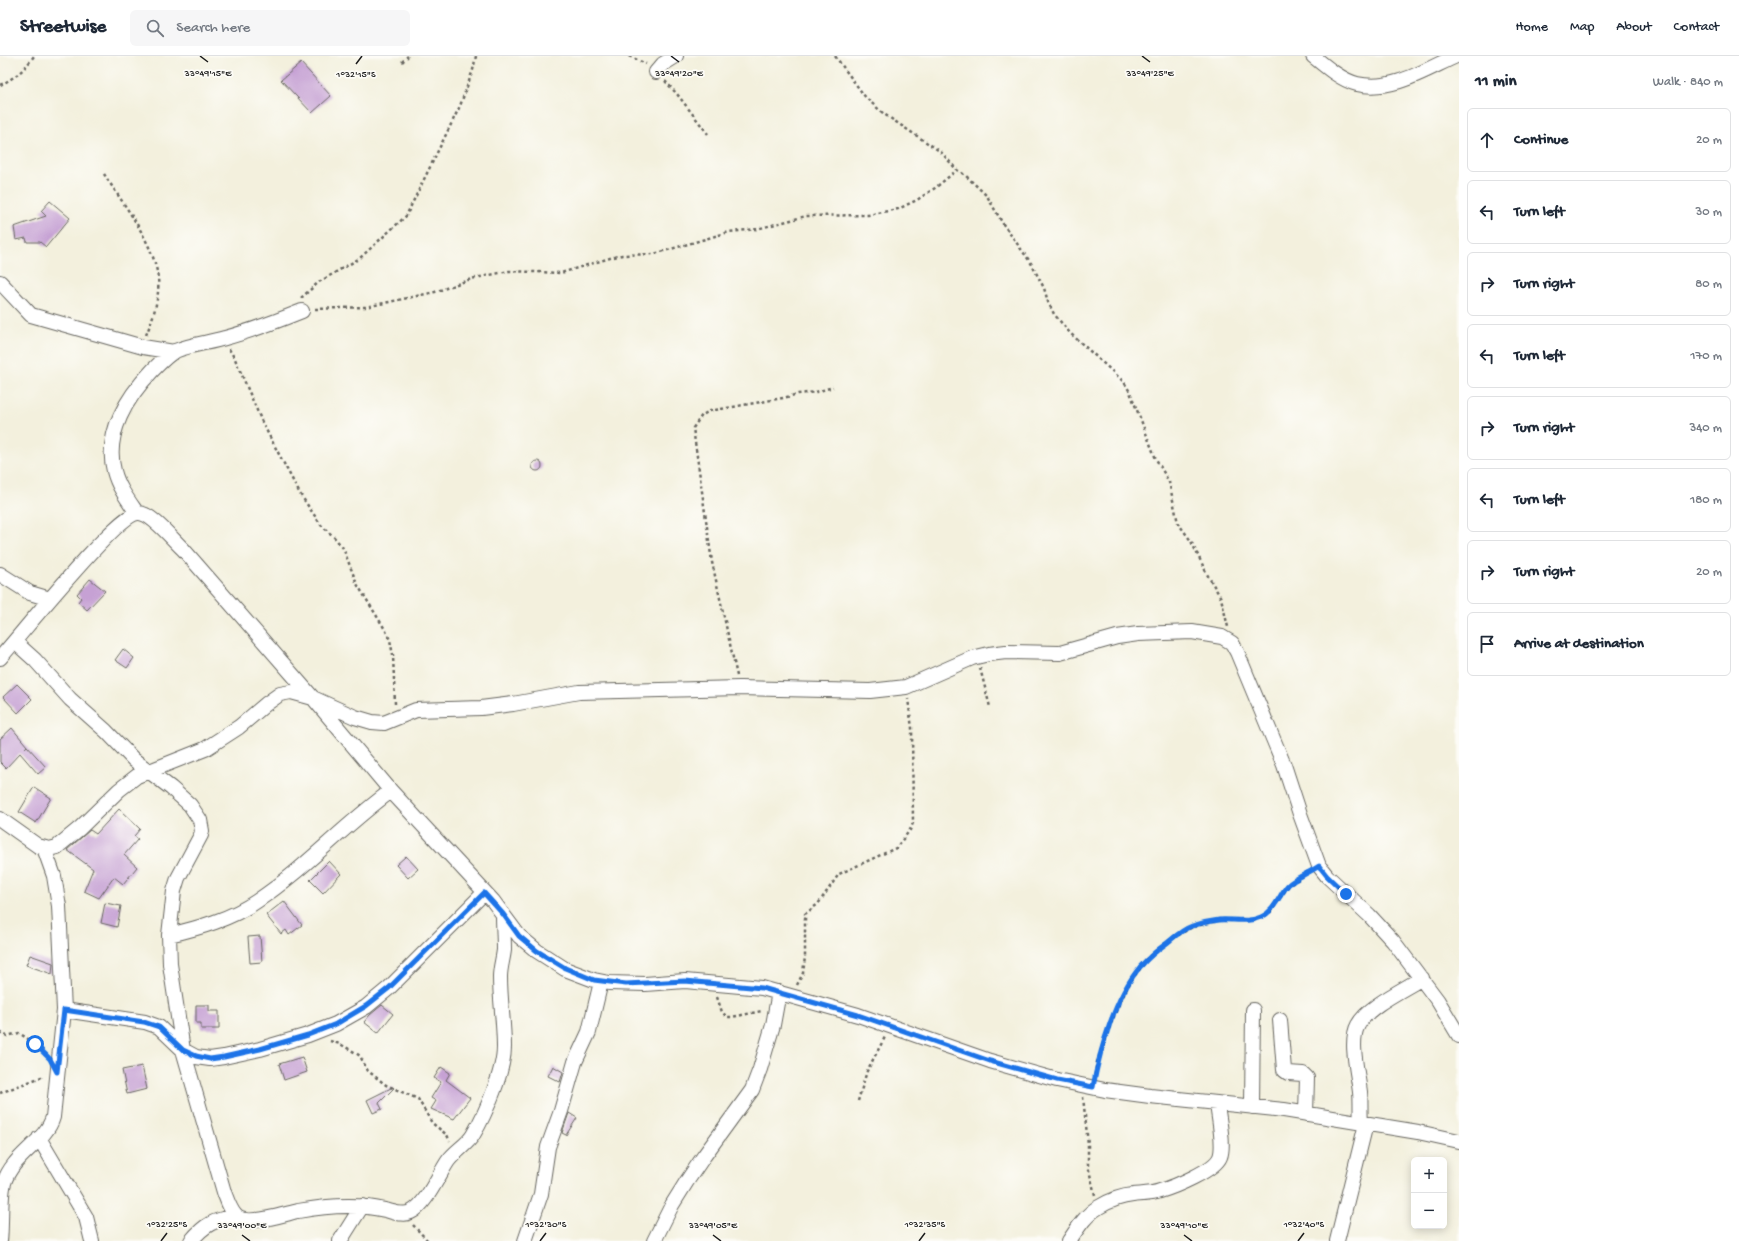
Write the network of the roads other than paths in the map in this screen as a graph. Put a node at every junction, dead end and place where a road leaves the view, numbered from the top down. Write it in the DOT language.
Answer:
graph roads {
  1 [pos="676,56"];
  2 [pos="1313,56"];
  3 [pos="1456,56"];
  4 [pos="656,72"];
  5 [pos="0,282"];
  6 [pos="301,305"];
  7 [pos="174,352"];
  8 [pos="137,513"];
  9 [pos="0,574"];
  10 [pos="50,599"];
  11 [pos="15,642"];
  12 [pos="0,658"];
  13 [pos="314,698"];
  14 [pos="148,771"];
  15 [pos="391,791"];
  16 [pos="0,819"];
  17 [pos="44,848"];
  18 [pos="484,893"];
  19 [pos="503,914"];
  20 [pos="169,935"];
  21 [pos="1422,978"];
  22 [pos="601,982"];
  23 [pos="784,993"];
  24 [pos="64,1010"];
  25 [pos="1253,1010"];
  26 [pos="1280,1020"];
  27 [pos="1459,1036"];
  28 [pos="183,1050"];
  29 [pos="1216,1103"];
  30 [pos="1252,1107"];
  31 [pos="1306,1114"];
  32 [pos="1363,1123"];
  33 [pos="39,1138"];
  34 [pos="1459,1141"];
  35 [pos="362,1206"];
  36 [pos="236,1216"];
  37 [pos="0,1241"];
  38 [pos="92,1241"];
  39 [pos="191,1241"];
  40 [pos="340,1241"];
  41 [pos="525,1241"];
  42 [pos="654,1241"];
  43 [pos="1069,1241"];
  44 [pos="1337,1241"];
  1 -- 4 [label="street"];
  2 -- 3 [label="street"];
  5 -- 7 [label="street"];
  6 -- 7 [label="street"];
  7 -- 8 [label="street"];
  8 -- 10 [label="street"];
  8 -- 13 [label="street"];
  9 -- 10 [label="street"];
  10 -- 11 [label="street"];
  11 -- 12 [label="street"];
  11 -- 14 [label="street"];
  13 -- 14 [label="street"];
  13 -- 15 [label="street"];
  13 -- 21 [label="street"];
  14 -- 17 [label="street"];
  14 -- 20 [label="street"];
  15 -- 18 [label="street"];
  15 -- 20 [label="street"];
  16 -- 17 [label="street"];
  17 -- 24 [label="street"];
  18 -- 19 [label="street"];
  18 -- 28 [label="street"];
  19 -- 22 [label="street"];
  19 -- 35 [label="street"];
  20 -- 28 [label="street"];
  21 -- 27 [label="street"];
  21 -- 32 [label="street"];
  22 -- 23 [label="street"];
  22 -- 41 [label="street"];
  23 -- 29 [label="street"];
  23 -- 42 [label="street"];
  24 -- 28 [label="street"];
  24 -- 33 [label="street"];
  25 -- 30 [label="street"];
  26 -- 31 [label="street"];
  28 -- 36 [label="street"];
  29 -- 30 [label="street"];
  29 -- 43 [label="street"];
  30 -- 31 [label="street"];
  31 -- 32 [label="street"];
  32 -- 34 [label="street"];
  32 -- 44 [label="street"];
  33 -- 37 [label="street"];
  33 -- 38 [label="street"];
  35 -- 36 [label="street"];
  35 -- 40 [label="street"];
  36 -- 39 [label="street"];
}
